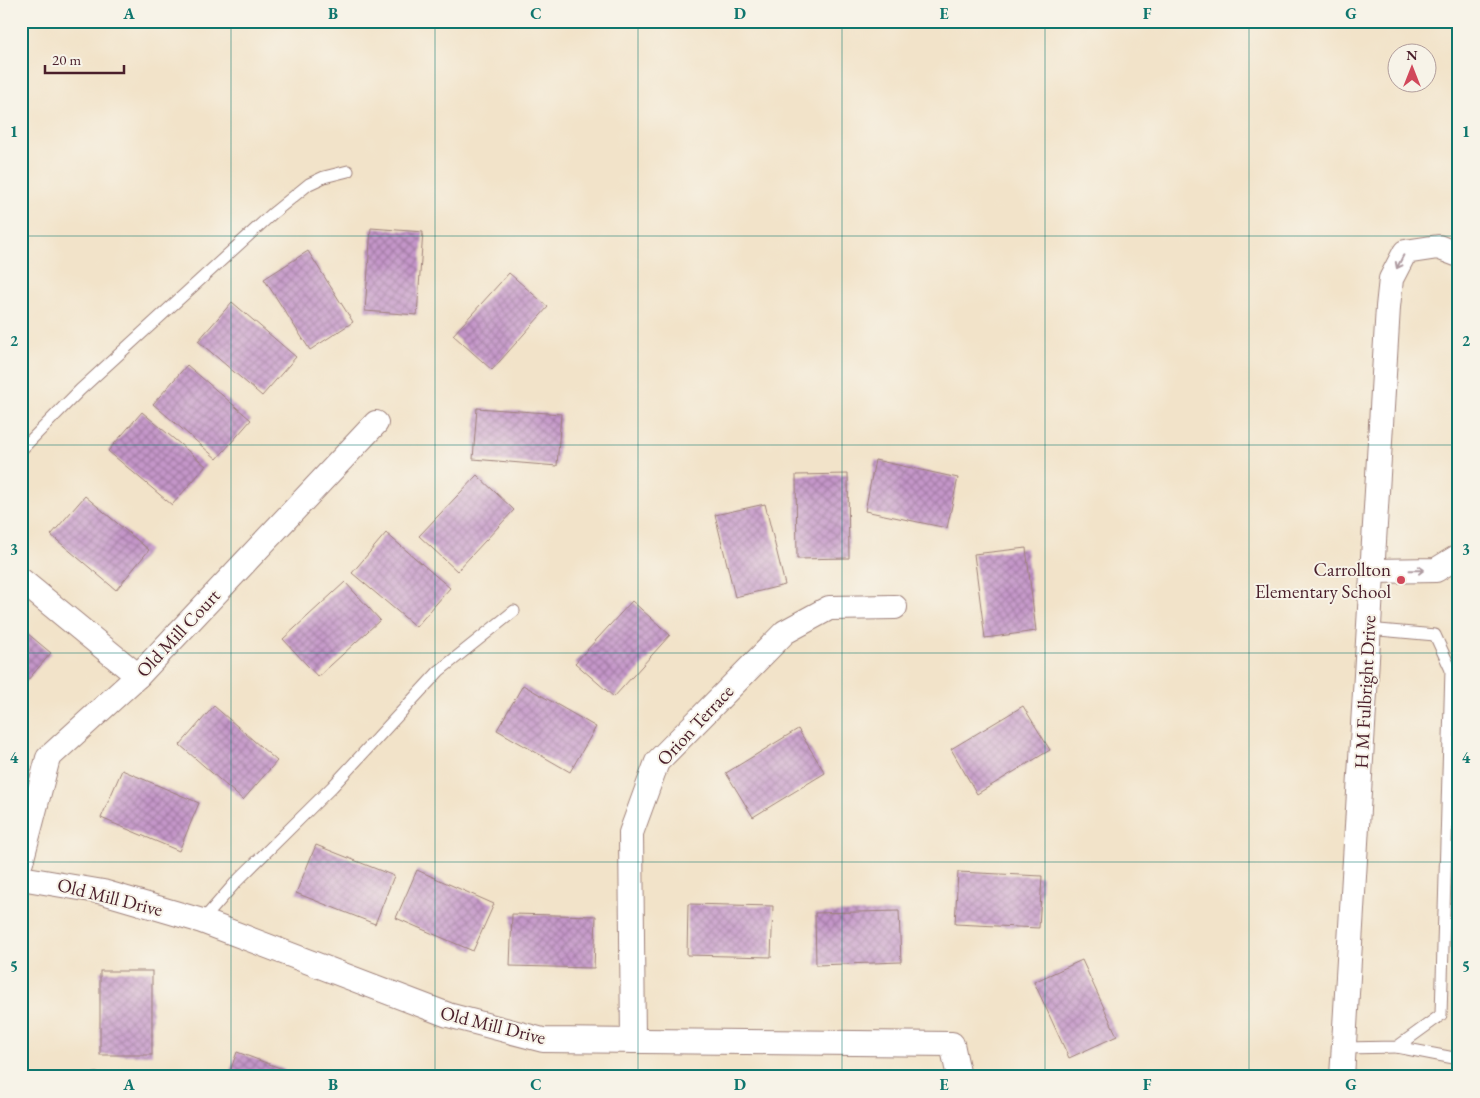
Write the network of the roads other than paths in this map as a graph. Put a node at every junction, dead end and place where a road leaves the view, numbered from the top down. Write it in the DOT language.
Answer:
graph roads {
  1 [pos="348,171"];
  2 [pos="1459,255"];
  3 [pos="376,423"];
  4 [pos="21,450"];
  5 [pos="1459,556"];
  6 [pos="1372,571"];
  7 [pos="21,580"];
  8 [pos="896,607"];
  9 [pos="514,611"];
  10 [pos="1368,629"];
  11 [pos="138,676"];
  12 [pos="21,862"];
  13 [pos="21,878"];
  14 [pos="202,921"];
  15 [pos="633,1041"];
  16 [pos="1397,1047"];
  17 [pos="1343,1048"];
  18 [pos="1459,1058"];
  19 [pos="960,1077"];
  20 [pos="1342,1077"];
  1 -- 4 [label="lane"];
  2 -- 6 [label="street, H M Fulbright Drive, one-way"];
  3 -- 11 [label="street, Old Mill Court"];
  6 -- 5 [label="street, one-way"];
  6 -- 10 [label="street, H M Fulbright Drive"];
  7 -- 11 [label="street"];
  8 -- 15 [label="street, Orion Terrace"];
  9 -- 14 [label="lane"];
  10 -- 16 [label="lane"];
  10 -- 17 [label="street, H M Fulbright Drive"];
  11 -- 12 [label="street, Old Mill Court"];
  13 -- 14 [label="street, Old Mill Drive"];
  14 -- 15 [label="street, Old Mill Drive"];
  15 -- 19 [label="street, Old Mill Drive"];
  16 -- 17 [label="lane"];
  16 -- 18 [label="lane"];
  17 -- 20 [label="street, H M Fulbright Drive"];
}
